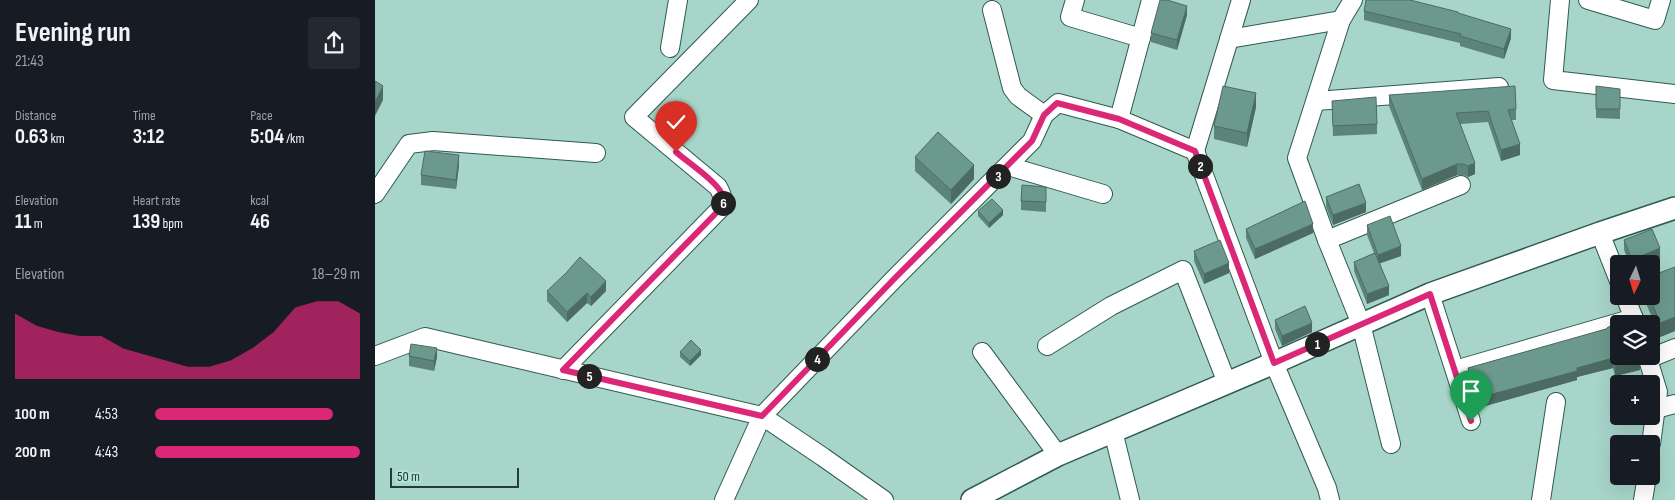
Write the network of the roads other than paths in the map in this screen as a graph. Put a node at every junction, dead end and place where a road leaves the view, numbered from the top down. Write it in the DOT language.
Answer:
graph roads {
  1 [pos="678,0"];
  2 [pos="749,0"];
  3 [pos="1075,0"];
  4 [pos="1151,0"];
  5 [pos="1241,0"];
  6 [pos="1353,0"];
  7 [pos="1560,0"];
  8 [pos="1588,0"];
  9 [pos="1661,0"];
  10 [pos="992,10"];
  11 [pos="1341,20"];
  12 [pos="1141,38"];
  13 [pos="1229,39"];
  14 [pos="670,48"];
  15 [pos="1499,87"];
  16 [pos="1675,94"];
  17 [pos="1316,100"];
  18 [pos="1044,115"];
  19 [pos="1119,119"];
  20 [pos="1195,151"];
  21 [pos="596,153"];
  22 [pos="1008,166"];
  23 [pos="1461,185"];
  24 [pos="375,194"];
  25 [pos="1103,194"];
  26 [pos="1675,208"];
  27 [pos="1600,233"];
  28 [pos="1327,240"];
  29 [pos="1610,258"];
  30 [pos="1430,294"];
  31 [pos="1361,324"];
  32 [pos="1610,328"];
  33 [pos="1047,346"];
  34 [pos="1675,348"];
  35 [pos="981,352"];
  36 [pos="1660,353"];
  37 [pos="375,356"];
  38 [pos="1274,363"];
  39 [pos="563,370"];
  40 [pos="1455,370"];
  41 [pos="1227,383"];
  42 [pos="1556,402"];
  43 [pos="1675,404"];
  44 [pos="1660,408"];
  45 [pos="762,416"];
  46 [pos="1471,421"];
  47 [pos="1113,431"];
  48 [pos="1391,444"];
  49 [pos="1058,455"];
  50 [pos="1646,485"];
  51 [pos="724,500"];
  52 [pos="884,500"];
  53 [pos="972,500"];
  54 [pos="1130,500"];
  55 [pos="1330,500"];
  56 [pos="1541,500"];
  57 [pos="1643,500"];
  1 -- 14 [label="street"];
  2 -- 39 [label="street"];
  3 -- 12 [label="street"];
  4 -- 12 [label="street"];
  5 -- 13 [label="street"];
  6 -- 11 [label="street"];
  7 -- 16 [label="street"];
  8 -- 9 [label="street"];
  10 -- 18 [label="street"];
  11 -- 13 [label="street"];
  11 -- 17 [label="street"];
  12 -- 19 [label="street"];
  13 -- 20 [label="street"];
  15 -- 17 [label="street"];
  17 -- 28 [label="street"];
  18 -- 19 [label="street"];
  18 -- 22 [label="street"];
  19 -- 20 [label="street"];
  20 -- 38 [label="street"];
  21 -- 24 [label="street"];
  22 -- 25 [label="street"];
  22 -- 45 [label="street"];
  23 -- 28 [label="street"];
  26 -- 27 [label="street"];
  27 -- 29 [label="street"];
  27 -- 30 [label="street"];
  28 -- 31 [label="street"];
  30 -- 31 [label="street"];
  30 -- 40 [label="street"];
  31 -- 38 [label="street"];
  31 -- 48 [label="street"];
  32 -- 40 [label="street"];
  33 -- 41 [label="street"];
  34 -- 36 [label="street"];
  35 -- 49 [label="street"];
  37 -- 39 [label="street"];
  38 -- 41 [label="street"];
  38 -- 55 [label="street"];
  39 -- 45 [label="street"];
  40 -- 46 [label="street"];
  41 -- 47 [label="street"];
  42 -- 56 [label="street"];
  43 -- 44 [label="street"];
  45 -- 51 [label="street"];
  45 -- 52 [label="street"];
  47 -- 49 [label="street"];
  47 -- 54 [label="street"];
  49 -- 53 [label="street"];
  50 -- 57 [label="street"];
}
